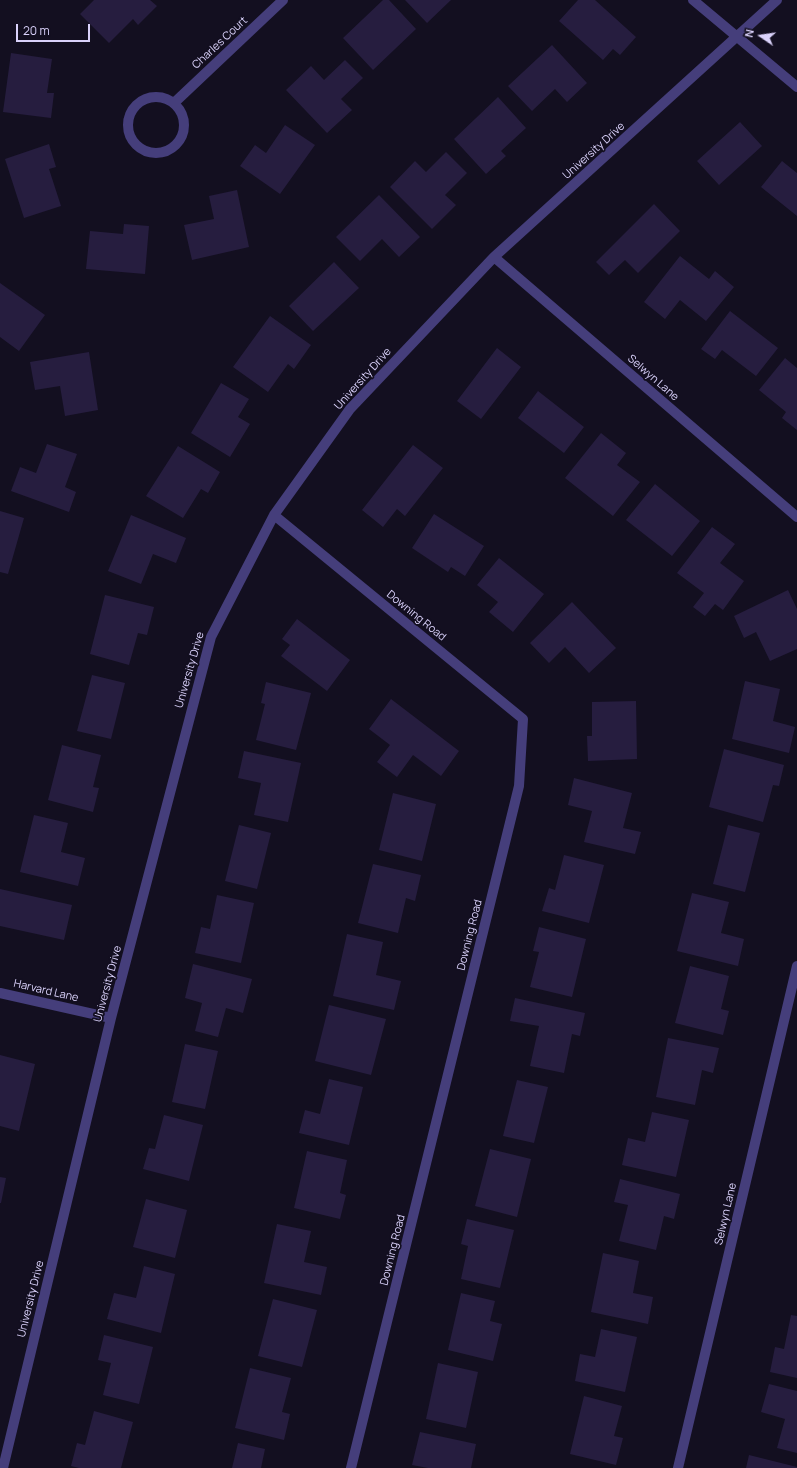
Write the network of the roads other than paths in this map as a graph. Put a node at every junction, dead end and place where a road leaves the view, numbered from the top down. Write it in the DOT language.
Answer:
graph roads {
  1 [pos="283,0"];
  2 [pos="693,0"];
  3 [pos="777,0"];
  4 [pos="737,37"];
  5 [pos="797,87"];
  6 [pos="174,103"];
  7 [pos="494,257"];
  8 [pos="274,515"];
  9 [pos="797,517"];
  10 [pos="797,966"];
  11 [pos="0,993"];
  12 [pos="111,1018"];
  13 [pos="3,1468"];
  14 [pos="352,1468"];
  15 [pos="678,1468"];
  1 -- 6 [label="street, Charles Court"];
  2 -- 4 [label="street"];
  3 -- 4 [label="street, University Drive"];
  4 -- 5 [label="street"];
  4 -- 7 [label="street, University Drive"];
  6 -- 6 [label="street"];
  7 -- 8 [label="street, University Drive"];
  7 -- 9 [label="street, Selwyn Lane"];
  8 -- 12 [label="street, University Drive"];
  8 -- 14 [label="street, Downing Road"];
  10 -- 15 [label="street, Selwyn Lane"];
  11 -- 12 [label="street, Harvard Lane"];
  12 -- 13 [label="street, University Drive"];
}
